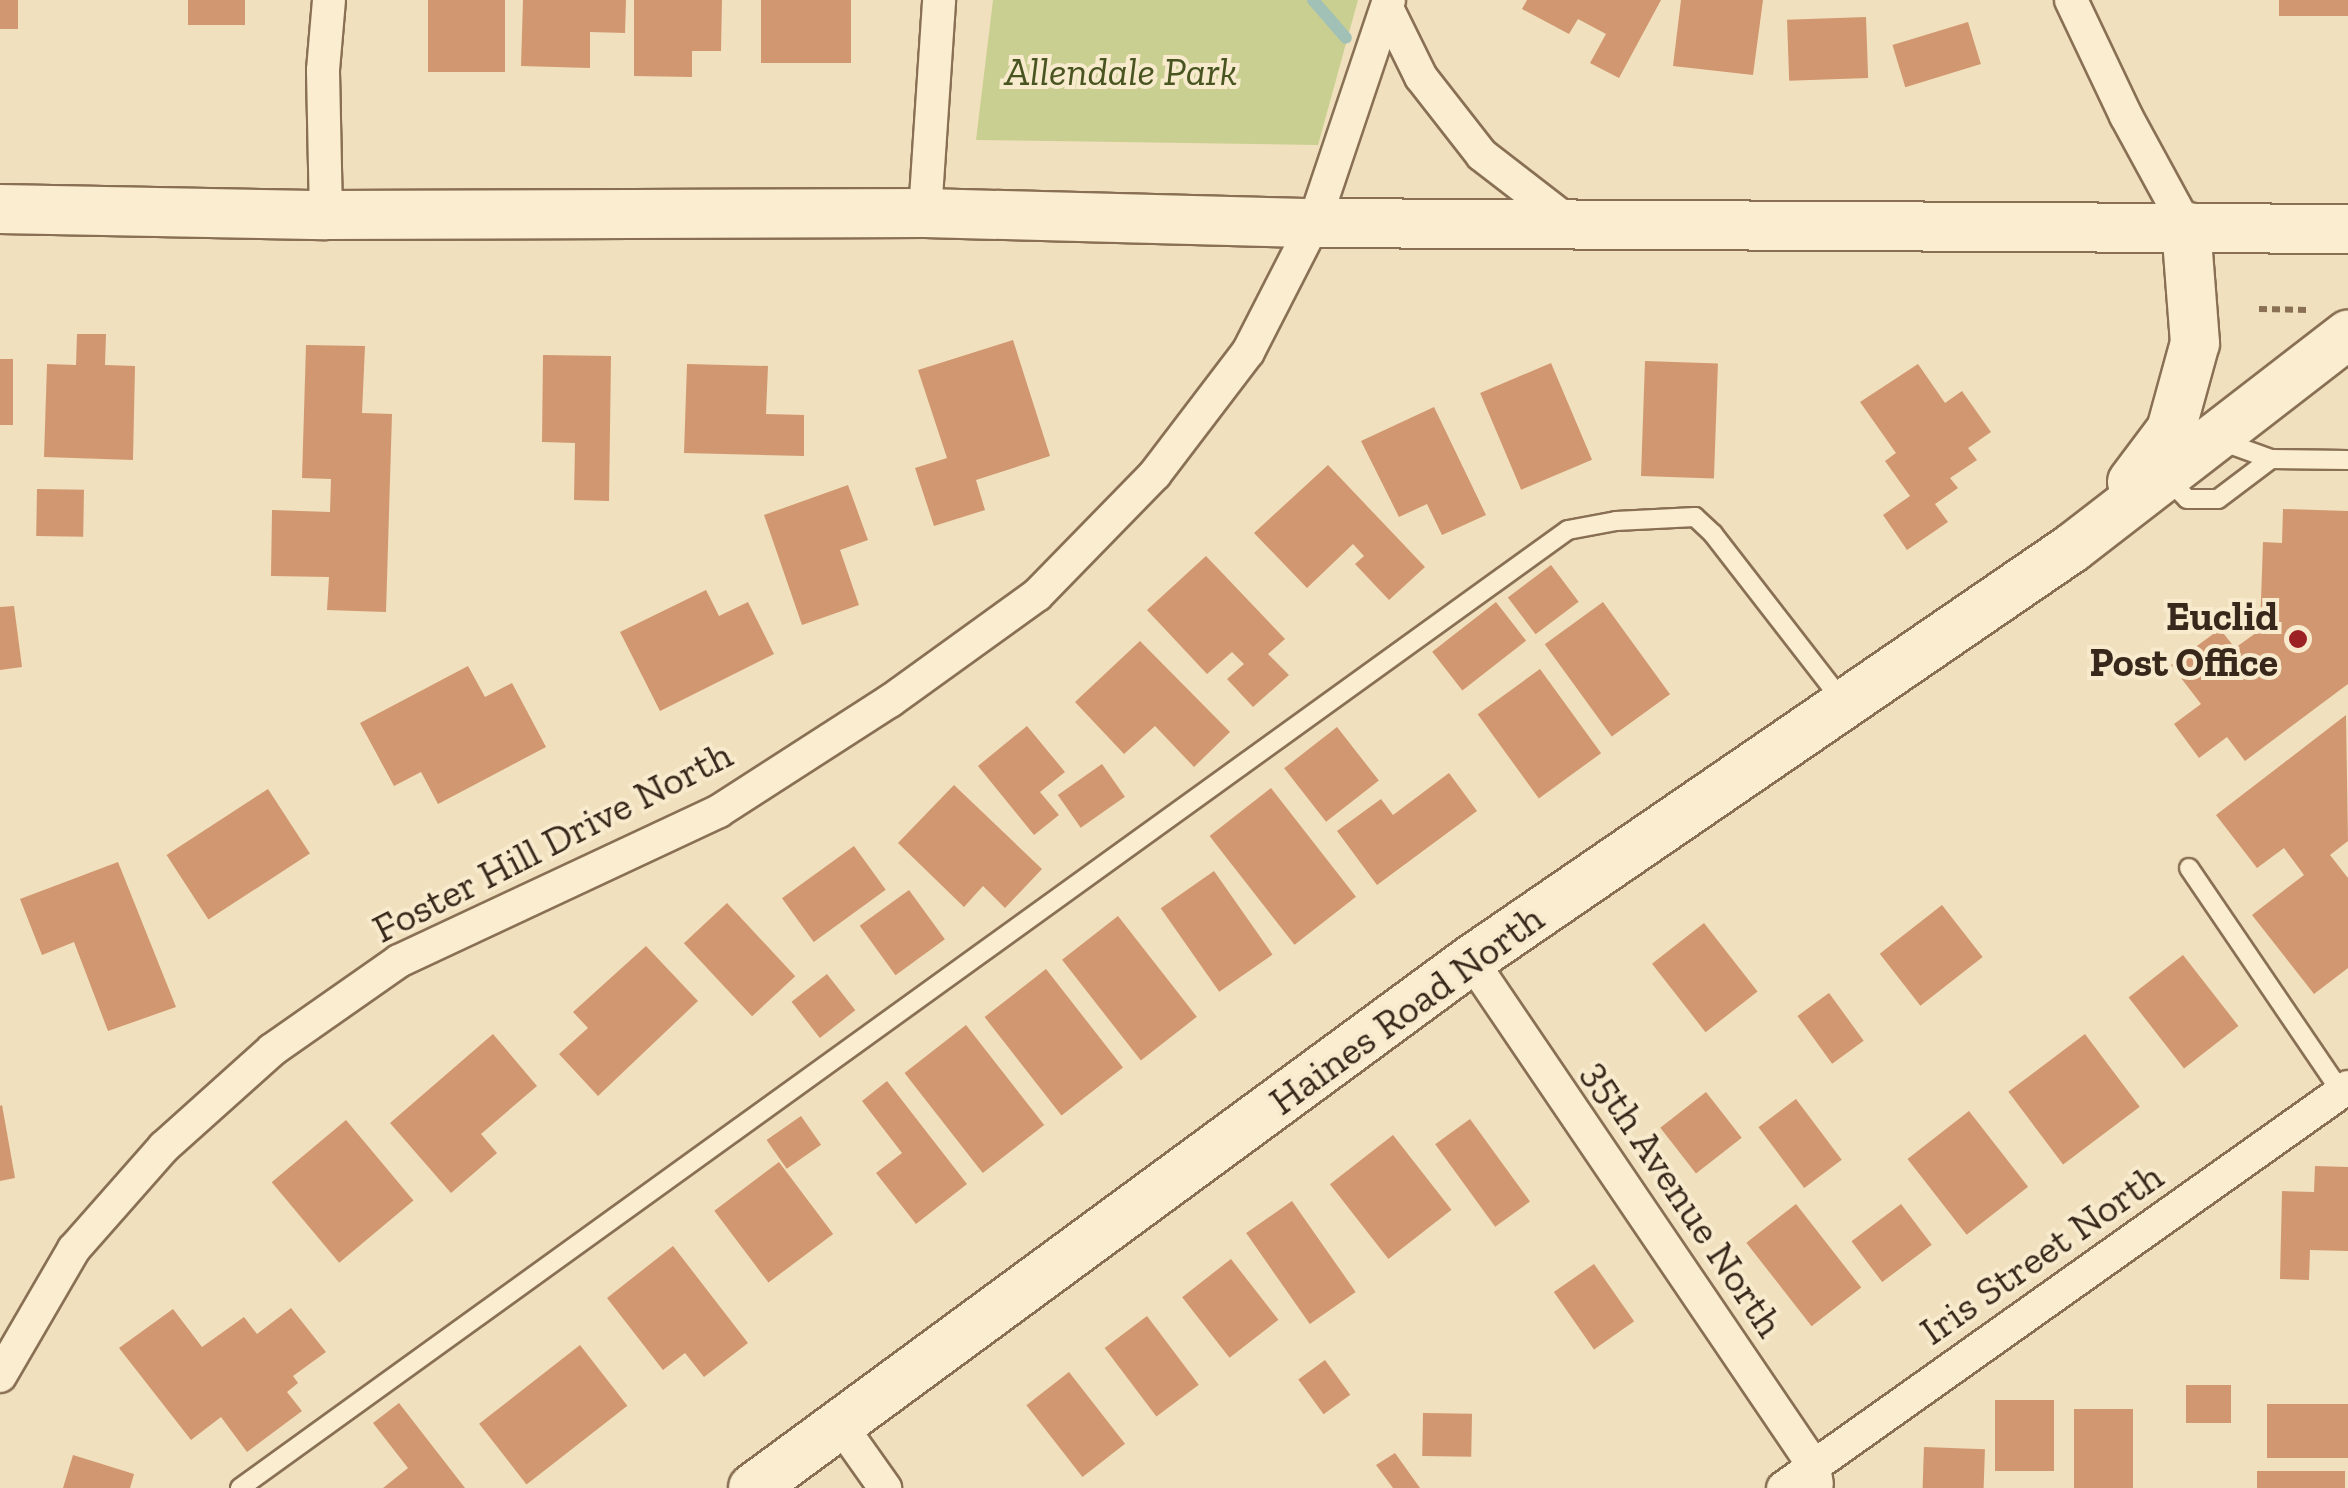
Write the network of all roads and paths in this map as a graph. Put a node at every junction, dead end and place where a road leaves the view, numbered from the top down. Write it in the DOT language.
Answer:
graph roads {
  1 [pos="329,0"];
  2 [pos="939,0"];
  3 [pos="2071,0"];
  4 [pos="1389,5"];
  5 [pos="0,209"];
  6 [pos="925,213"];
  7 [pos="326,215"];
  8 [pos="1314,223"];
  9 [pos="1570,223"];
  10 [pos="2186,226"];
  11 [pos="2348,229"];
  12 [pos="2348,335"];
  13 [pos="2193,434"];
  14 [pos="2271,459"];
  15 [pos="2348,460"];
  16 [pos="2166,477"];
  17 [pos="2072,548"];
  18 [pos="1846,706"];
  19 [pos="2189,868"];
  20 [pos="1470,960"];
  21 [pos="2344,1090"];
  22 [pos="15,1325"];
  23 [pos="0,1376"];
  24 [pos="839,1423"];
  25 [pos="1816,1477"];
  26 [pos="240,1488"];
  27 [pos="753,1488"];
  28 [pos="885,1488"];
  29 [pos="1783,1488"];
  1 -- 7 [label="street"];
  2 -- 6 [label="street"];
  3 -- 10 [label="street"];
  4 -- 8 [label="street, Foster Hill Drive North"];
  4 -- 9 [label="street"];
  5 -- 7 [label="main road"];
  6 -- 7 [label="main road"];
  6 -- 8 [label="main road"];
  8 -- 9 [label="main road"];
  8 -- 22 [label="street, Foster Hill Drive North"];
  9 -- 10 [label="main road"];
  10 -- 11 [label="main road"];
  10 -- 13 [label="main road, Haines Road North"];
  12 -- 13 [label="main road, Haines Road North"];
  13 -- 14 [label="lane"];
  13 -- 16 [label="main road, Haines Road North"];
  13 -- 17 [label="main road, Haines Road North"];
  14 -- 15 [label="lane"];
  14 -- 16 [label="lane"];
  16 -- 17 [label="main road, Haines Road North"];
  17 -- 18 [label="main road, Haines Road North"];
  18 -- 20 [label="main road, Haines Road North"];
  18 -- 26 [label="lane"];
  19 -- 21 [label="lane"];
  20 -- 24 [label="main road, Haines Road North"];
  20 -- 25 [label="street, 35th Avenue North"];
  21 -- 25 [label="street, Iris Street North"];
  22 -- 23 [label="street, Foster Hill Drive North"];
  24 -- 27 [label="main road, Haines Road North"];
  24 -- 28 [label="street"];
  25 -- 29 [label="street, Iris Street North"];
}
